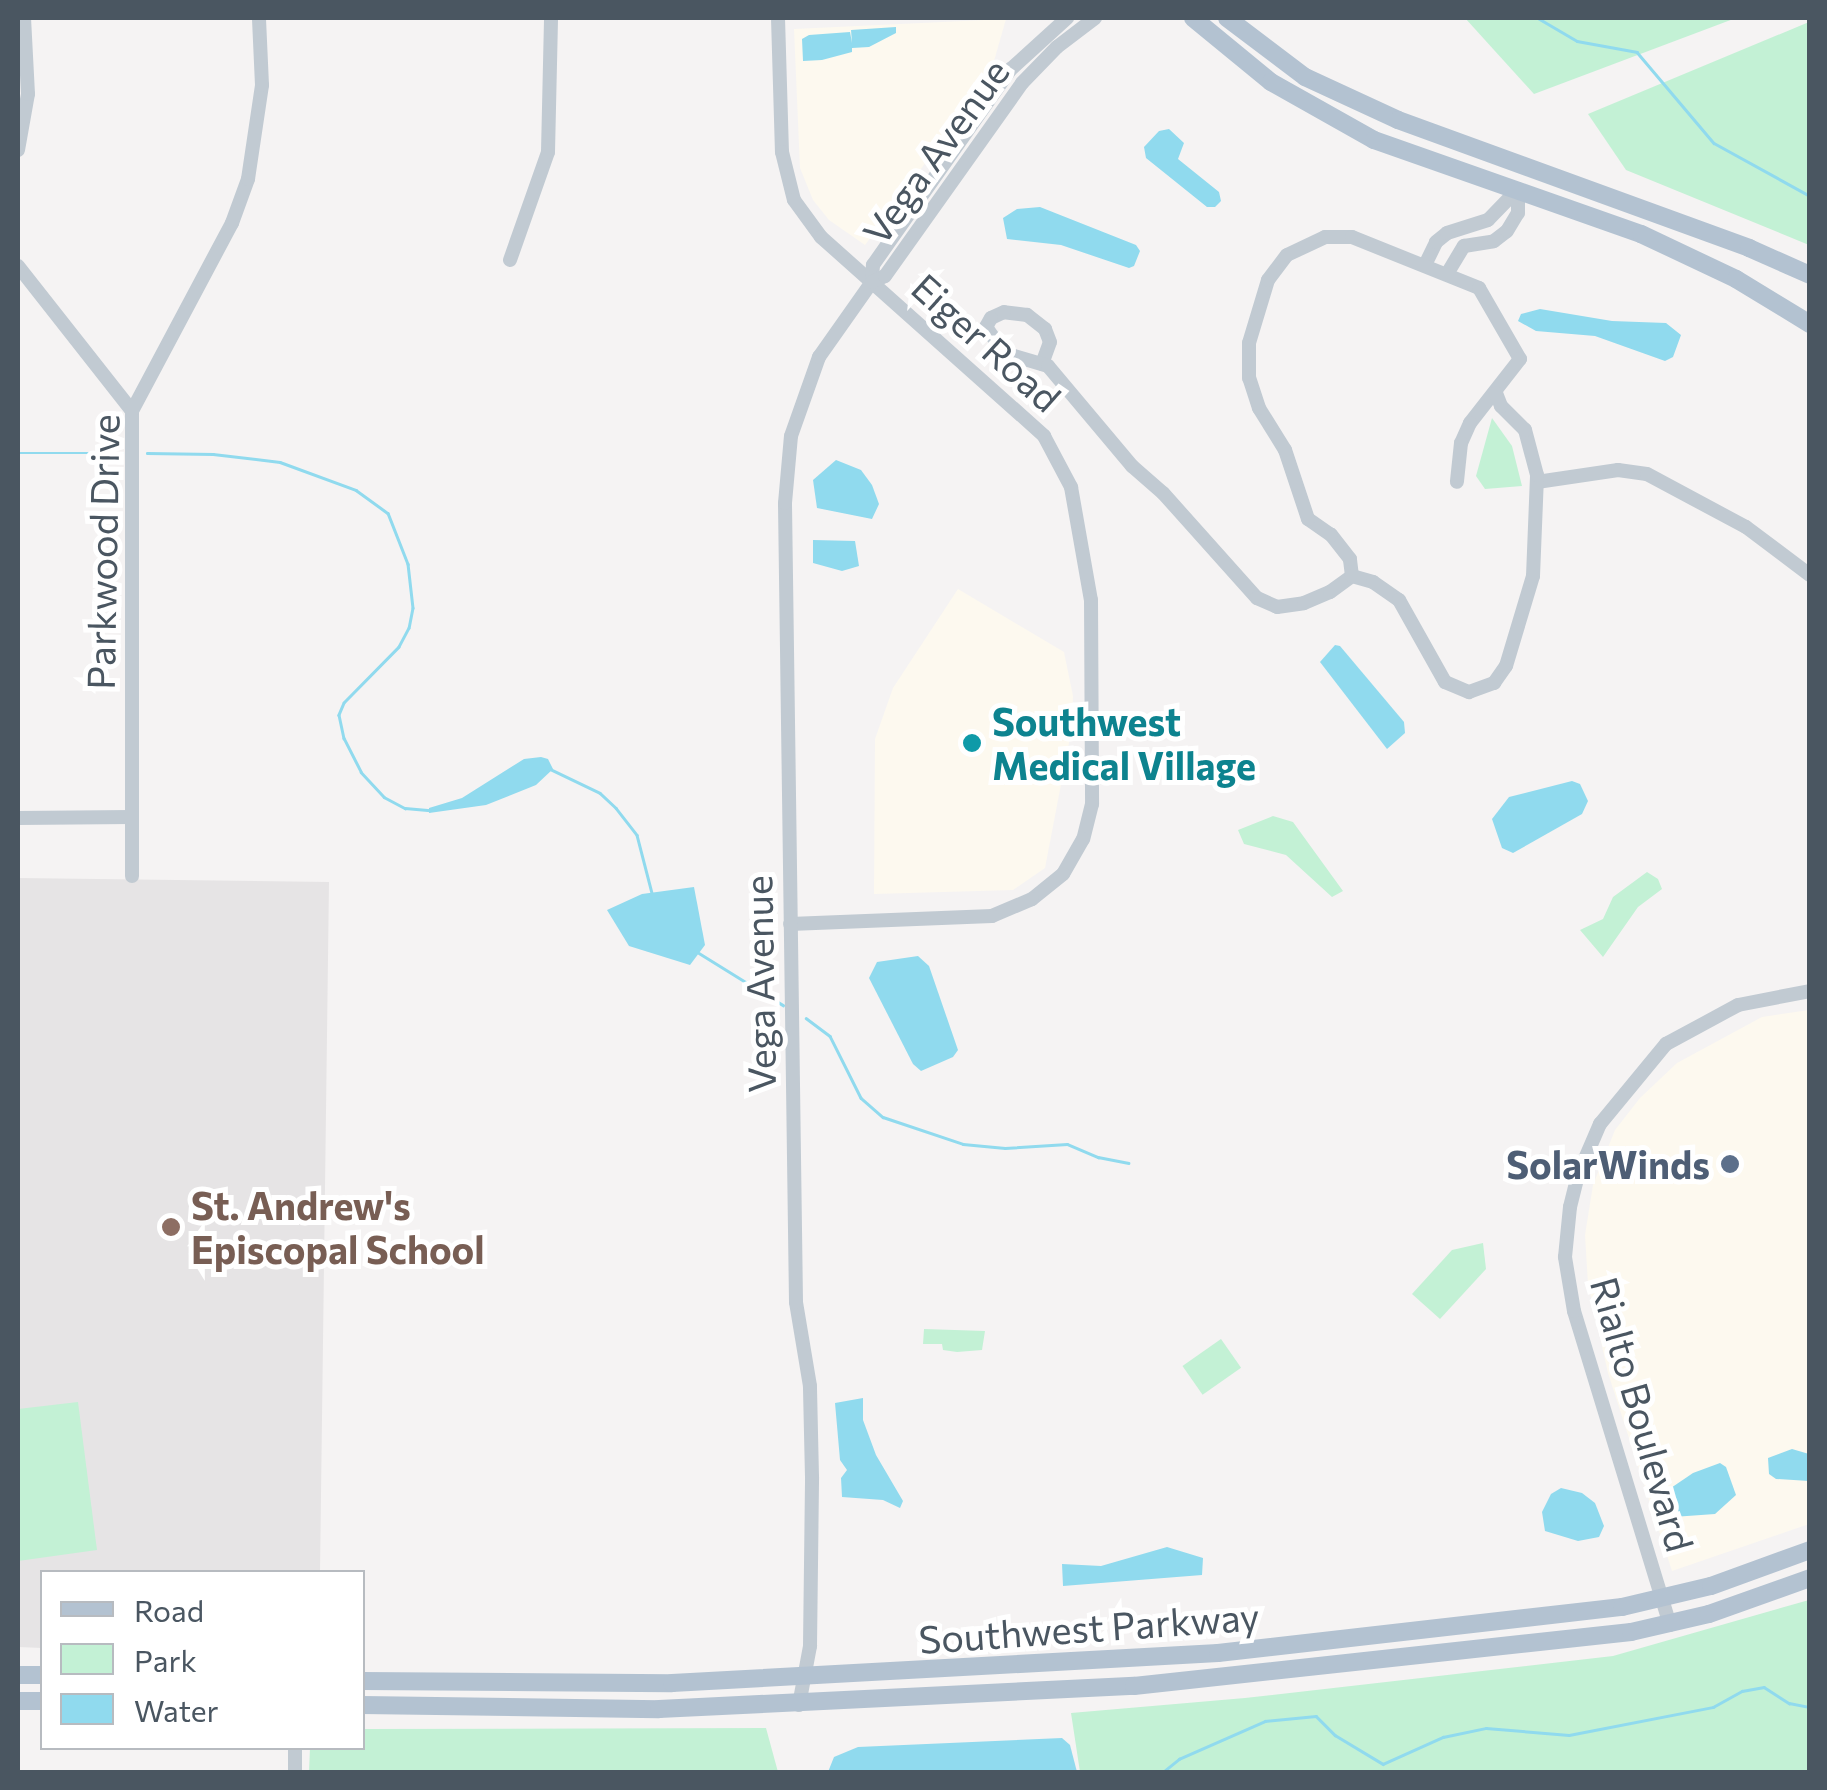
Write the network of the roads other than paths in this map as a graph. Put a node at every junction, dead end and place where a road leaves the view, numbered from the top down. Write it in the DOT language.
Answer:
graph roads {
  1 [pos="24,18"];
  2 [pos="258,18"];
  3 [pos="551,18"];
  4 [pos="778,18"];
  5 [pos="1067,18"];
  6 [pos="1095,18"];
  7 [pos="1193,18"];
  8 [pos="1227,18"];
  9 [pos="18,150"];
  10 [pos="1530,168"];
  11 [pos="1518,188"];
  12 [pos="510,260"];
  13 [pos="1425,265"];
  14 [pos="18,266"];
  15 [pos="1447,274"];
  16 [pos="1810,275"];
  17 [pos="872,282"];
  18 [pos="1810,324"];
  19 [pos="1042,364"];
  20 [pos="1496,393"];
  21 [pos="132,412"];
  22 [pos="1456,482"];
  23 [pos="1537,482"];
  24 [pos="1810,574"];
  25 [pos="1352,576"];
  26 [pos="131,817"];
  27 [pos="18,818"];
  28 [pos="132,876"];
  29 [pos="790,924"];
  30 [pos="1810,991"];
  31 [pos="1810,1550"];
  32 [pos="1810,1578"];
  33 [pos="1663,1599"];
  34 [pos="1670,1625"];
  35 [pos="802,1678"];
  36 [pos="365,1681"];
  37 [pos="799,1705"];
  38 [pos="365,1706"];
  1 -- 9 [label="street"];
  2 -- 21 [label="street, Parkwood Drive"];
  3 -- 12 [label="street"];
  4 -- 17 [label="street, Eiger Road"];
  5 -- 17 [label="street, Vega Avenue"];
  6 -- 17 [label="street, Vega Avenue"];
  7 -- 11 [label="main road"];
  8 -- 10 [label="main road"];
  10 -- 11 [label="main road"];
  10 -- 16 [label="main road"];
  11 -- 13 [label="street"];
  11 -- 15 [label="street"];
  11 -- 18 [label="main road"];
  13 -- 15 [label="street"];
  13 -- 25 [label="street"];
  14 -- 21 [label="street"];
  15 -- 20 [label="street"];
  17 -- 29 [label="street, Vega Avenue"];
  17 -- 29 [label="street, Eiger Road"];
  19 -- 19 [label="street"];
  19 -- 25 [label="street"];
  20 -- 22 [label="street"];
  20 -- 23 [label="street"];
  21 -- 26 [label="street, Parkwood Drive"];
  23 -- 24 [label="street"];
  23 -- 25 [label="street"];
  26 -- 27 [label="street"];
  26 -- 28 [label="street, Parkwood Drive"];
  29 -- 35 [label="street, Vega Avenue"];
  30 -- 33 [label="street, Rialto Boulevard"];
  31 -- 33 [label="main road, Southwest Parkway"];
  32 -- 34 [label="main road, Southwest Parkway"];
  33 -- 34 [label="street, Rialto Boulevard"];
  33 -- 35 [label="main road, Southwest Parkway"];
  34 -- 37 [label="main road, Southwest Parkway"];
  35 -- 36 [label="main road, Southwest Parkway"];
  35 -- 37 [label="street, Vega Avenue"];
  37 -- 38 [label="main road, Southwest Parkway"];
}
